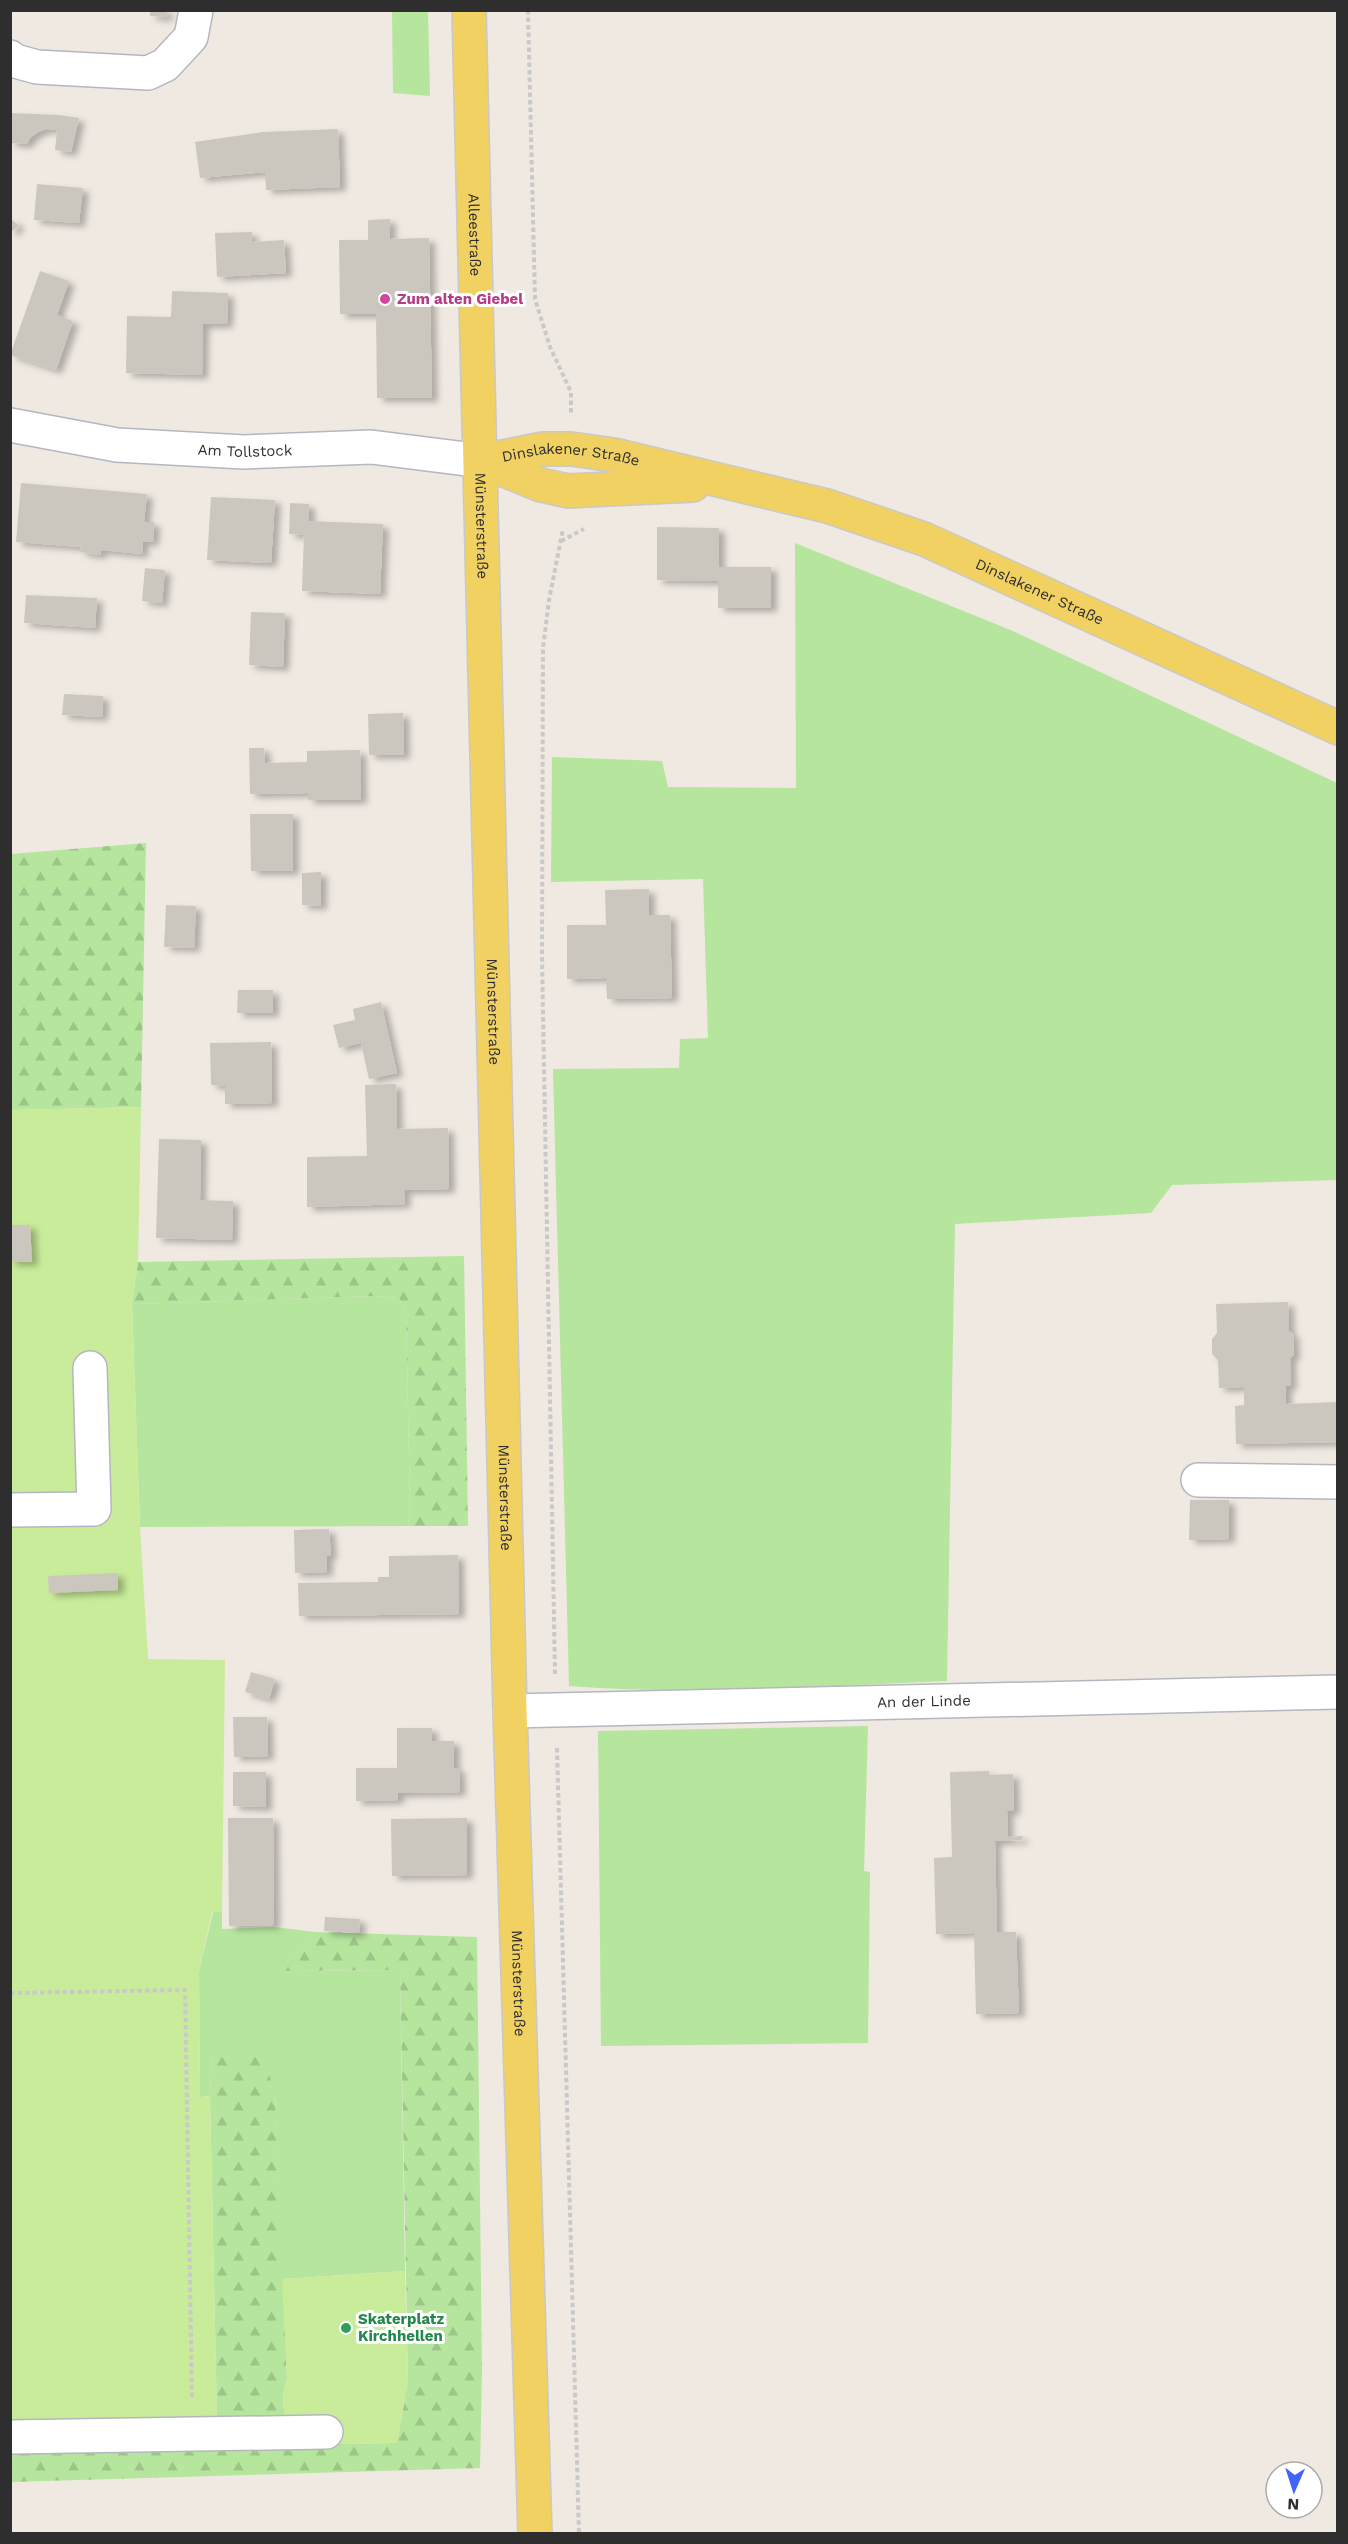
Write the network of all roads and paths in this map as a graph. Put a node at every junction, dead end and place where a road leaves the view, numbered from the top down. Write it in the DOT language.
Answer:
graph roads {
  1 [pos="196,10"];
  2 [pos="469,10"];
  3 [pos="528,10"];
  4 [pos="10,57"];
  5 [pos="10,425"];
  6 [pos="571,449"];
  7 [pos="482,461"];
  8 [pos="732,484"];
  9 [pos="568,490"];
  10 [pos="591,526"];
  11 [pos="560,541"];
  12 [pos="1338,728"];
  13 [pos="90,1368"];
  14 [pos="1198,1480"];
  15 [pos="1338,1482"];
  16 [pos="10,1510"];
  17 [pos="1338,1692"];
  18 [pos="556,1710"];
  19 [pos="510,1711"];
  20 [pos="10,1993"];
  21 [pos="326,2432"];
  22 [pos="193,2435"];
  23 [pos="10,2437"];
  24 [pos="535,2534"];
  25 [pos="579,2534"];
  1 -- 4 [label="street"];
  2 -- 7 [label="main road, Alleestraße"];
  3 -- 6 [label="path"];
  5 -- 7 [label="street, Am Tollstock"];
  6 -- 7 [label="main road, Dinslakener Straße"];
  6 -- 8 [label="main road, Dinslakener Straße"];
  7 -- 9 [label="main road, Dinslakener Straße"];
  7 -- 19 [label="main road, Münsterstraße"];
  8 -- 9 [label="main road, Dinslakener Straße"];
  8 -- 12 [label="main road, Dinslakener Straße"];
  9 -- 11 [label="path"];
  10 -- 11 [label="path"];
  11 -- 18 [label="path"];
  13 -- 16 [label="street"];
  14 -- 15 [label="street"];
  17 -- 18 [label="street, An der Linde"];
  18 -- 19 [label="street, An der Linde"];
  18 -- 25 [label="path"];
  19 -- 24 [label="main road, Münsterstraße"];
  20 -- 22 [label="path"];
  21 -- 22 [label="street"];
  22 -- 23 [label="street"];
}
